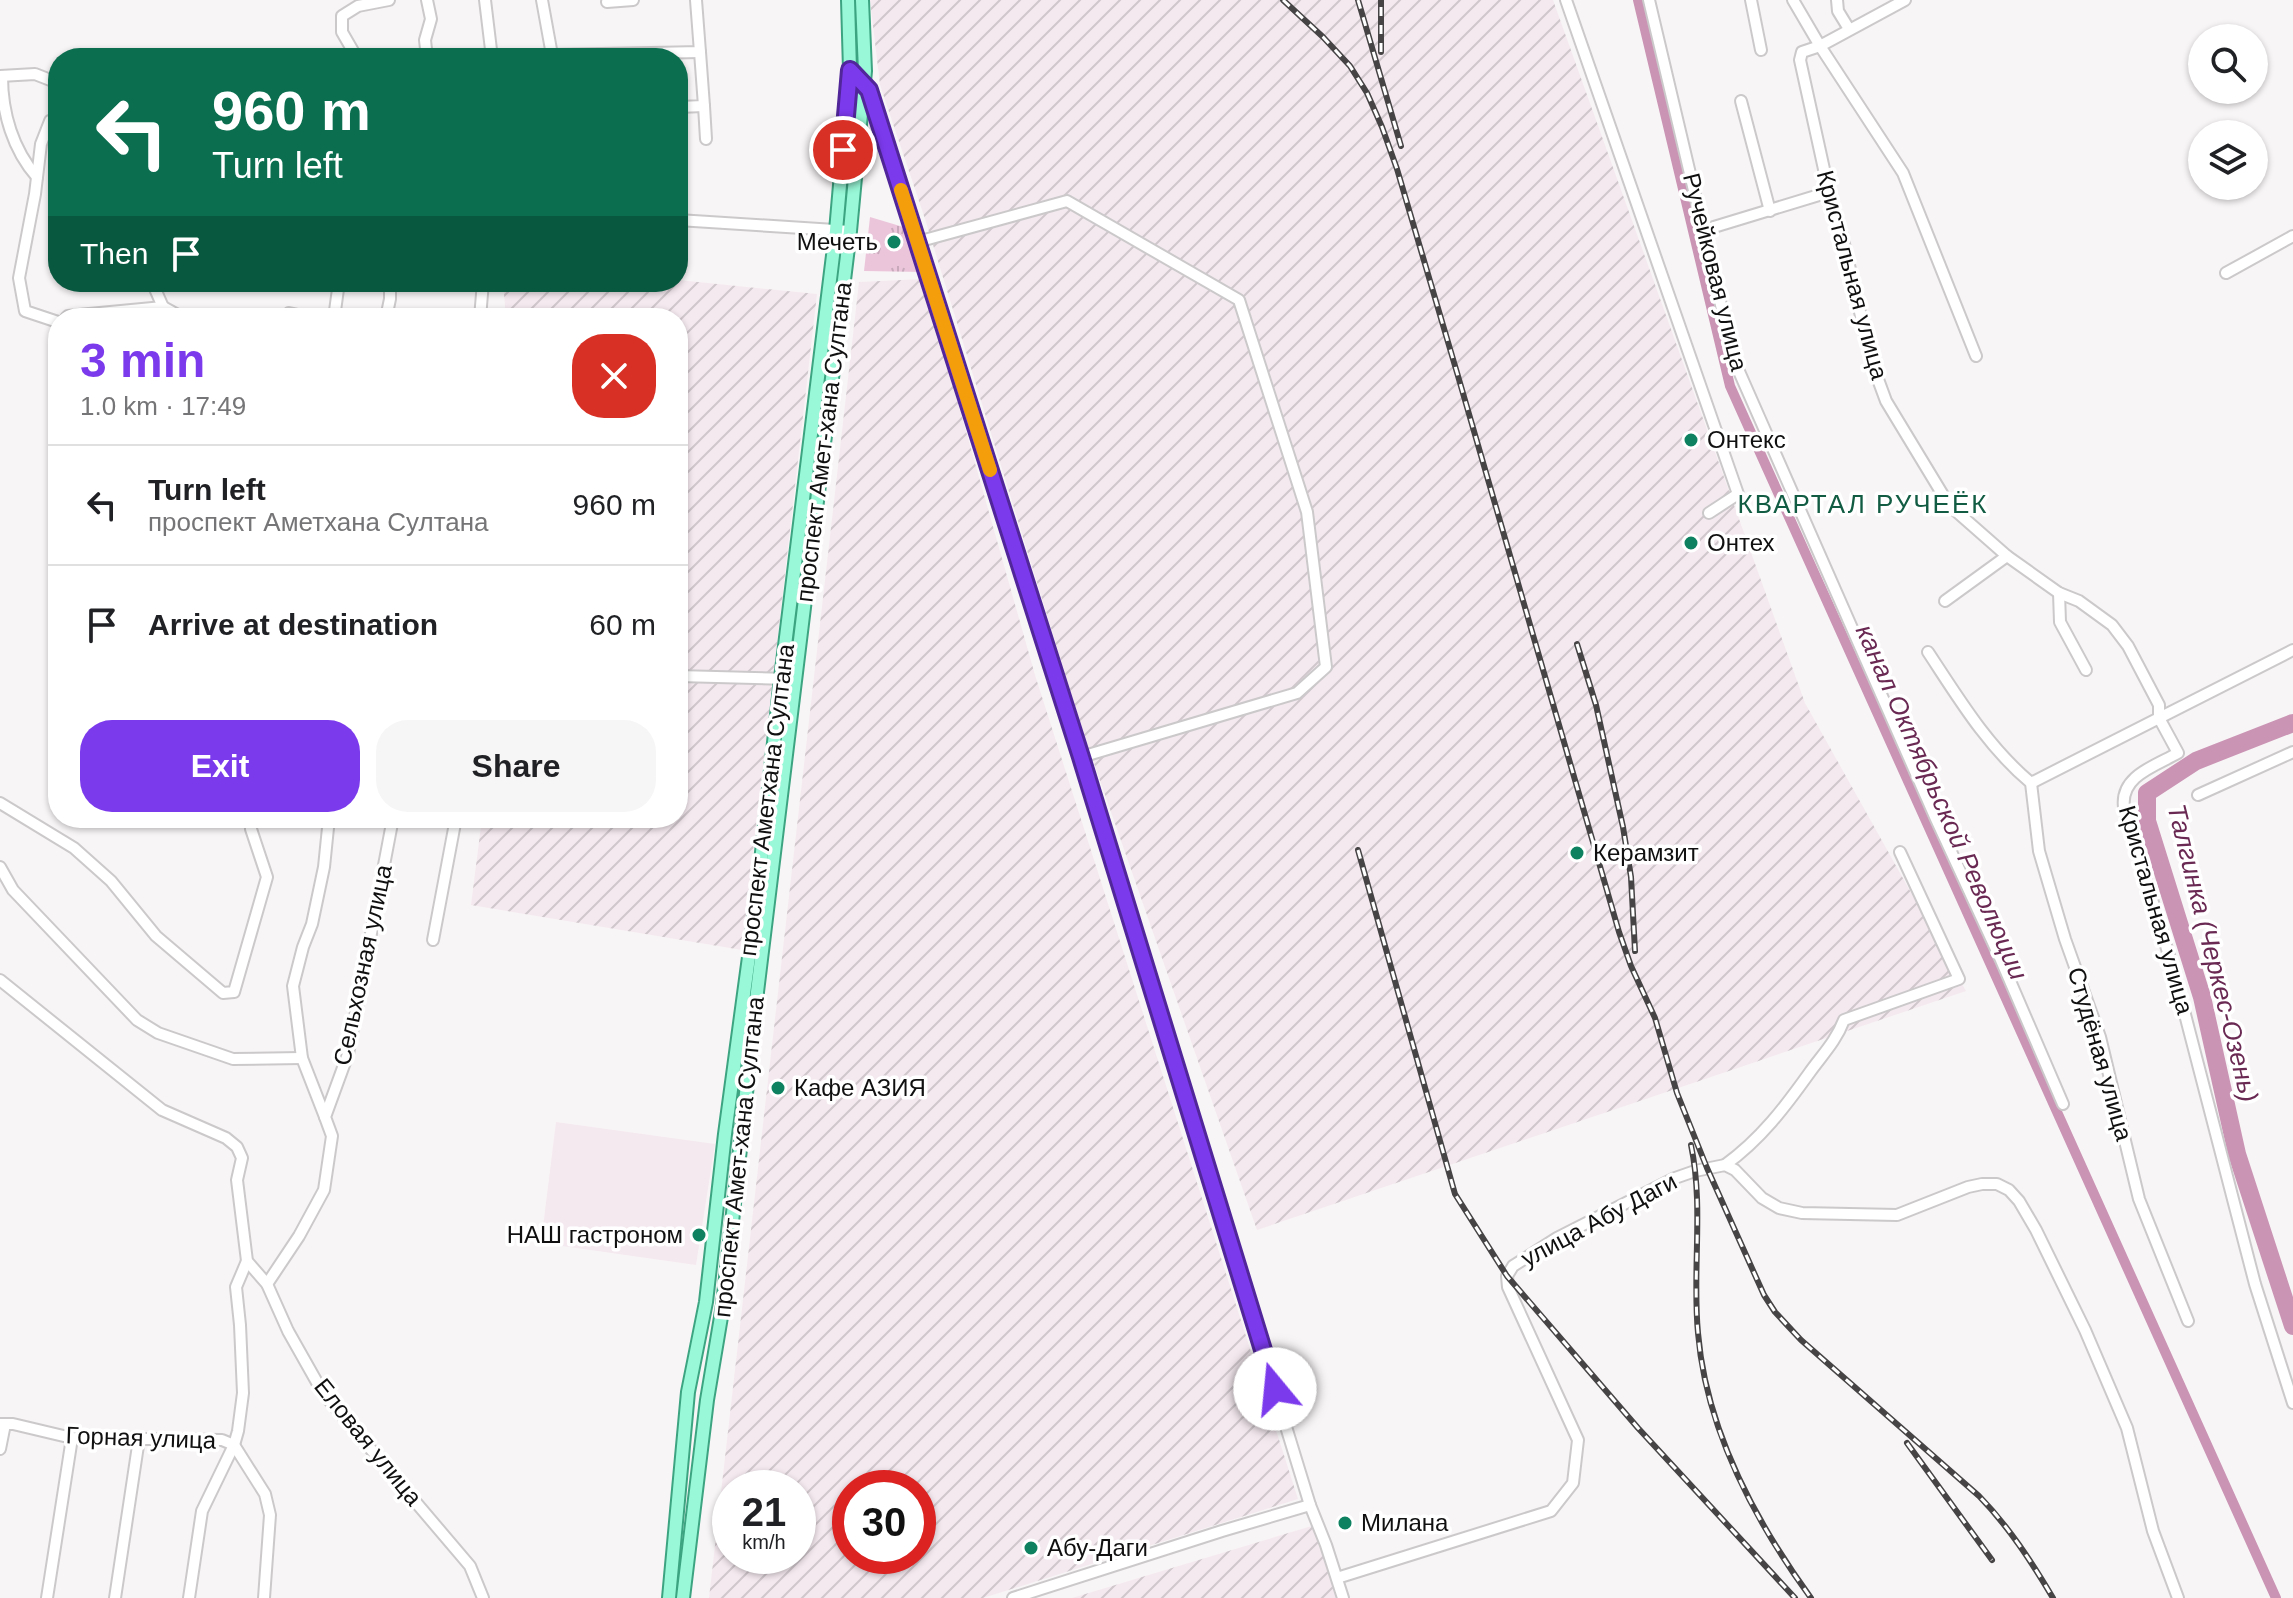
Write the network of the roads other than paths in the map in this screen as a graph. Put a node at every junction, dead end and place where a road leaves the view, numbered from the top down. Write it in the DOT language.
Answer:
graph roads {
  1 [pos="389,0"];
  2 [pos="427,0"];
  3 [pos="485,0"];
  4 [pos="542,0"];
  5 [pos="633,0"];
  6 [pos="696,0"];
  7 [pos="848,0"];
  8 [pos="862,0"];
  9 [pos="1566,0"];
  10 [pos="1649,0"];
  11 [pos="1751,0"];
  12 [pos="1793,0"];
  13 [pos="1837,0"];
  14 [pos="1905,0"];
  15 [pos="607,2"];
  16 [pos="1849,29"];
  17 [pos="1820,46"];
  18 [pos="351,48"];
  19 [pos="426,48"];
  20 [pos="491,48"];
  21 [pos="550,48"];
  22 [pos="1761,50"];
  23 [pos="688,52"];
  24 [pos="700,52"];
  25 [pos="850,70"];
  26 [pos="1,76"];
  27 [pos="48,79"];
  28 [pos="864,85"];
  29 [pos="1741,101"];
  30 [pos="704,106"];
  31 [pos="688,107"];
  32 [pos="48,126"];
  33 [pos="706,139"];
  34 [pos="37,177"];
  35 [pos="1829,192"];
  36 [pos="1770,211"];
  37 [pos="688,221"];
  38 [pos="1704,230"];
  39 [pos="836,231"];
  40 [pos="850,231"];
  41 [pos="2293,236"];
  42 [pos="917,242"];
  43 [pos="2226,273"];
  44 [pos="156,292"];
  45 [pos="163,307"];
  46 [pos="152,308"];
  47 [pos="48,319"];
  48 [pos="1976,356"];
  49 [pos="1709,513"];
  50 [pos="2007,556"];
  51 [pos="2059,593"];
  52 [pos="1945,601"];
  53 [pos="2293,650"];
  54 [pos="1928,652"];
  55 [pos="2086,670"];
  56 [pos="688,676"];
  57 [pos="781,678"];
  58 [pos="795,680"];
  59 [pos="2159,718"];
  60 [pos="2293,752"];
  61 [pos="1081,757"];
  62 [pos="2031,783"];
  63 [pos="2198,795"];
  64 [pos="0,803"];
  65 [pos="251,828"];
  66 [pos="328,828"];
  67 [pos="391,828"];
  68 [pos="454,828"];
  69 [pos="1900,852"];
  70 [pos="0,867"];
  71 [pos="433,940"];
  72 [pos="0,980"];
  73 [pos="302,1058"];
  74 [pos="2063,1104"];
  75 [pos="325,1117"];
  76 [pos="1725,1165"];
  77 [pos="247,1261"];
  78 [pos="267,1284"];
  79 [pos="2188,1321"];
  80 [pos="2293,1403"];
  81 [pos="2,1424"];
  82 [pos="72,1438"];
  83 [pos="139,1439"];
  84 [pos="234,1445"];
  85 [pos="0,1449"];
  86 [pos="1310,1505"];
  87 [pos="1337,1578"];
  88 [pos="47,1598"];
  89 [pos="115,1598"];
  90 [pos="189,1598"];
  91 [pos="264,1598"];
  92 [pos="483,1598"];
  93 [pos="669,1598"];
  94 [pos="683,1598"];
  95 [pos="1013,1598"];
  96 [pos="1343,1598"];
  97 [pos="2178,1598"];
  1 -- 18 [label="street"];
  2 -- 19 [label="street"];
  3 -- 20 [label="street"];
  4 -- 21 [label="street"];
  5 -- 15 [label="street"];
  6 -- 24 [label="street"];
  7 -- 25 [label="main road, проспект Аметхана Султана"];
  8 -- 28 [label="main road, проспект Амет-хана Султана"];
  9 -- 49 [label="street"];
  10 -- 38 [label="street, Ручейковая улица"];
  11 -- 22 [label="street"];
  12 -- 17 [label="street"];
  13 -- 16 [label="street"];
  14 -- 16 [label="street"];
  16 -- 17 [label="street"];
  17 -- 35 [label="street, Кристальная улица"];
  17 -- 48 [label="street"];
  23 -- 24 [label="street"];
  24 -- 30 [label="street"];
  25 -- 28 [label="street"];
  25 -- 39 [label="main road, проспект Аметхана Султана"];
  26 -- 27 [label="street"];
  26 -- 34 [label="street"];
  28 -- 40 [label="main road, проспект Амет-хана Султана"];
  28 -- 42 [label="street"];
  29 -- 36 [label="street"];
  30 -- 31 [label="street"];
  30 -- 33 [label="street"];
  32 -- 34 [label="street"];
  34 -- 47 [label="street"];
  35 -- 36 [label="street"];
  35 -- 50 [label="street, Кристальная улица"];
  36 -- 38 [label="street"];
  37 -- 39 [label="street"];
  38 -- 74 [label="street, Ручейковая улица"];
  39 -- 40 [label="street"];
  39 -- 57 [label="main road, проспект Аметхана Султана"];
  40 -- 58 [label="main road, проспект Амет-хана Султана"];
  41 -- 43 [label="street"];
  42 -- 61 [label="street"];
  42 -- 61 [label="street"];
  44 -- 45 [label="street"];
  45 -- 46 [label="street"];
  50 -- 51 [label="street, Кристальная улица"];
  50 -- 52 [label="street"];
  51 -- 55 [label="street"];
  51 -- 59 [label="street, Кристальная улица"];
  53 -- 59 [label="street"];
  54 -- 62 [label="street"];
  56 -- 57 [label="street"];
  57 -- 58 [label="street"];
  57 -- 93 [label="main road, проспект Аметхана Султана"];
  58 -- 94 [label="main road, проспект Амет-хана Султана"];
  59 -- 62 [label="street"];
  59 -- 80 [label="street, Кристальная улица"];
  60 -- 63 [label="street"];
  61 -- 86 [label="street"];
  62 -- 79 [label="street, Студёная улица"];
  64 -- 65 [label="street"];
  66 -- 73 [label="street"];
  67 -- 75 [label="street, Сельхозная улица"];
  68 -- 71 [label="street"];
  69 -- 76 [label="street"];
  70 -- 73 [label="street"];
  72 -- 77 [label="street"];
  73 -- 75 [label="street"];
  75 -- 78 [label="street, Сельхозная улица"];
  76 -- 87 [label="street, улица Абу Даги"];
  76 -- 97 [label="street"];
  77 -- 78 [label="street, Еловая улица"];
  77 -- 84 [label="street"];
  78 -- 92 [label="street, Еловая улица"];
  81 -- 82 [label="street, Горная улица"];
  81 -- 85 [label="street"];
  82 -- 83 [label="street, Горная улица"];
  82 -- 88 [label="street"];
  83 -- 84 [label="street, Горная улица"];
  83 -- 89 [label="street"];
  84 -- 90 [label="street"];
  84 -- 91 [label="street"];
  86 -- 87 [label="street"];
  86 -- 95 [label="street"];
  87 -- 96 [label="street"];
}
